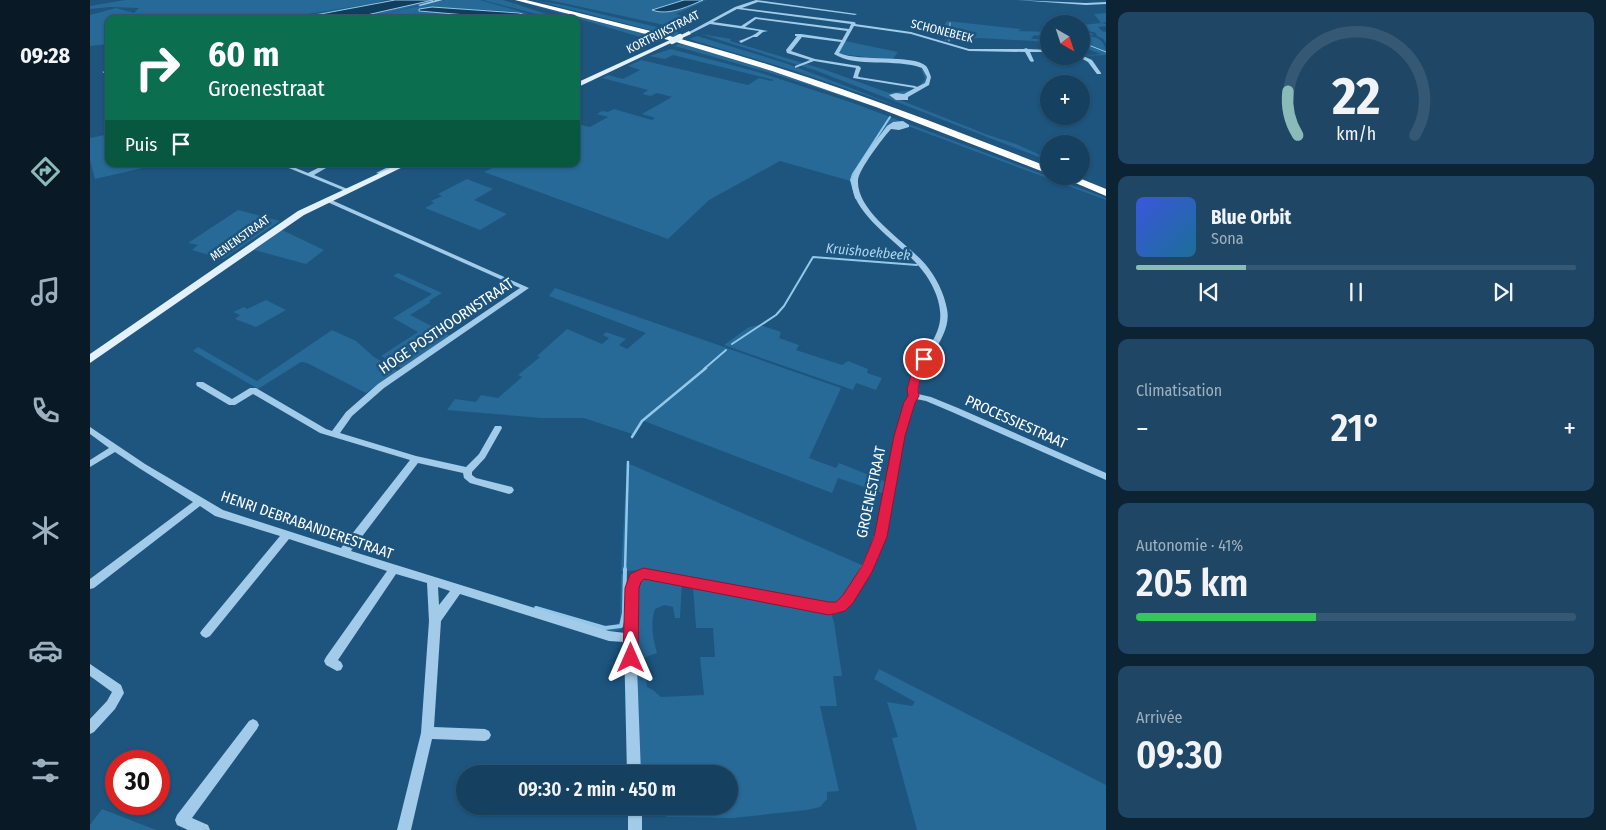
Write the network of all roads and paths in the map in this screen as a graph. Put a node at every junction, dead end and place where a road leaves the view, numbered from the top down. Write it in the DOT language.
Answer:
graph roads {
  1 [pos="441,0"];
  2 [pos="512,0"];
  3 [pos="518,0"];
  4 [pos="530,0"];
  5 [pos="542,0"];
  6 [pos="759,0"];
  7 [pos="1019,0"];
  8 [pos="1106,3"];
  9 [pos="420,5"];
  10 [pos="736,8"];
  11 [pos="855,14"];
  12 [pos="559,15"];
  13 [pos="575,15"];
  14 [pos="580,16"];
  15 [pos="580,21"];
  16 [pos="708,22"];
  17 [pos="645,23"];
  18 [pos="852,26"];
  19 [pos="742,27"];
  20 [pos="671,29"];
  21 [pos="689,33"];
  22 [pos="700,36"];
  23 [pos="843,41"];
  24 [pos="668,43"];
  25 [pos="742,45"];
  26 [pos="732,46"];
  27 [pos="1026,49"];
  28 [pos="1040,50"];
  29 [pos="814,60"];
  30 [pos="1032,61"];
  31 [pos="1090,61"];
  32 [pos="792,65"];
  33 [pos="1099,73"];
  34 [pos="580,84"];
  35 [pos="915,87"];
  36 [pos="906,96"];
  37 [pos="892,126"];
  38 [pos="967,139"];
  39 [pos="1040,161"];
  40 [pos="1040,162"];
  41 [pos="289,167"];
  42 [pos="324,167"];
  43 [pos="398,167"];
  44 [pos="1040,167"];
  45 [pos="308,175"];
  46 [pos="1090,182"];
  47 [pos="1086,185"];
  48 [pos="1106,188"];
  49 [pos="347,190"];
  50 [pos="1106,193"];
  51 [pos="327,200"];
  52 [pos="90,358"];
  53 [pos="200,384"];
  54 [pos="914,396"];
  55 [pos="498,428"];
  56 [pos="90,430"];
  57 [pos="334,434"];
  58 [pos="115,448"];
  59 [pos="416,459"];
  60 [pos="90,464"];
  61 [pos="468,471"];
  62 [pos="1106,477"];
  63 [pos="509,490"];
  64 [pos="199,502"];
  65 [pos="286,536"];
  66 [pos="343,553"];
  67 [pos="393,570"];
  68 [pos="432,582"];
  69 [pos="90,585"];
  70 [pos="457,590"];
  71 [pos="531,612"];
  72 [pos="435,620"];
  73 [pos="206,633"];
  74 [pos="630,638"];
  75 [pos="337,666"];
  76 [pos="90,669"];
  77 [pos="253,725"];
  78 [pos="90,728"];
  79 [pos="427,733"];
  80 [pos="485,735"];
  81 [pos="634,765"];
  82 [pos="635,815"];
  83 [pos="203,830"];
  84 [pos="404,830"];
  85 [pos="635,830"];
  1 -- 9 [label="street"];
  2 -- 12 [label="highway"];
  3 -- 13 [label="highway"];
  4 -- 40 [label="highway"];
  5 -- 17 [label="highway"];
  6 -- 10 [label="street, KORTRIJKSTRAAT"];
  6 -- 11 [label="street"];
  7 -- 8 [label="street"];
  10 -- 16 [label="street, KORTRIJKSTRAAT"];
  10 -- 18 [label="street"];
  14 -- 38 [label="highway"];
  15 -- 24 [label="highway"];
  16 -- 19 [label="street"];
  16 -- 21 [label="street, KORTRIJKSTRAAT"];
  18 -- 19 [label="street"];
  18 -- 23 [label="street"];
  18 -- 27 [label="street, SCHONEBEEK"];
  19 -- 25 [label="street"];
  20 -- 21 [label="highway"];
  21 -- 22 [label="highway"];
  21 -- 24 [label="main road, KORTRIJKSTRAAT, bridge"];
  23 -- 29 [label="street"];
  23 -- 36 [label="street"];
  24 -- 34 [label="main road, KORTRIJKSTRAAT"];
  24 -- 38 [label="highway"];
  25 -- 26 [label="highway"];
  27 -- 28 [label="street, SCHONEBEEK"];
  27 -- 30 [label="street"];
  29 -- 32 [label="street"];
  29 -- 35 [label="street"];
  31 -- 33 [label="street"];
  32 -- 39 [label="highway"];
  37 -- 54 [label="street, GROENESTRAAT"];
  38 -- 44 [label="highway"];
  41 -- 45 [label="street"];
  42 -- 45 [label="street"];
  43 -- 49 [label="main road, MENENSTRAAT"];
  45 -- 49 [label="street"];
  46 -- 48 [label="highway"];
  47 -- 50 [label="highway"];
  49 -- 51 [label="main road, MENENSTRAAT"];
  51 -- 52 [label="main road, MENENSTRAAT"];
  51 -- 57 [label="street, HOGE POSTHOORNSTRAAT"];
  53 -- 57 [label="street"];
  54 -- 62 [label="street, PROCESSIESTRAAT"];
  54 -- 74 [label="street, GROENESTRAAT"];
  55 -- 61 [label="street"];
  56 -- 58 [label="street, HENRI DEBRABANDERESTRAAT"];
  57 -- 59 [label="street"];
  58 -- 60 [label="street"];
  58 -- 64 [label="street, HENRI DEBRABANDERESTRAAT"];
  59 -- 61 [label="street"];
  59 -- 66 [label="street"];
  61 -- 63 [label="street"];
  64 -- 65 [label="street, HENRI DEBRABANDERESTRAAT"];
  64 -- 69 [label="street"];
  65 -- 66 [label="street, HENRI DEBRABANDERESTRAAT"];
  65 -- 73 [label="street"];
  66 -- 67 [label="street, HENRI DEBRABANDERESTRAAT"];
  67 -- 68 [label="street, HENRI DEBRABANDERESTRAAT"];
  67 -- 75 [label="street"];
  68 -- 70 [label="street, HENRI DEBRABANDERESTRAAT"];
  68 -- 72 [label="street"];
  70 -- 71 [label="street, HENRI DEBRABANDERESTRAAT"];
  70 -- 72 [label="street"];
  71 -- 74 [label="street"];
  72 -- 79 [label="street"];
  74 -- 81 [label="street, GROENESTRAAT"];
  76 -- 78 [label="street"];
  77 -- 83 [label="street"];
  79 -- 80 [label="street"];
  79 -- 84 [label="street"];
  82 -- 85 [label="street"];
}
